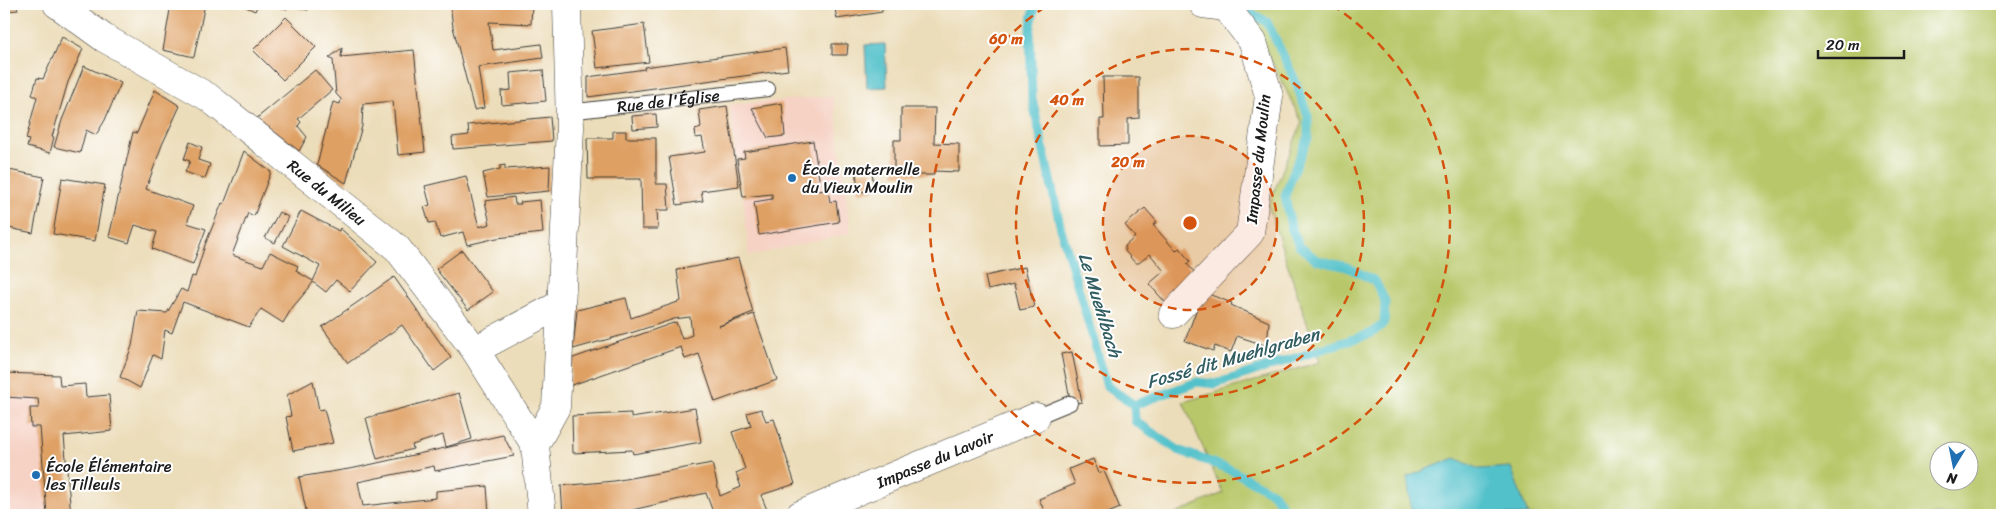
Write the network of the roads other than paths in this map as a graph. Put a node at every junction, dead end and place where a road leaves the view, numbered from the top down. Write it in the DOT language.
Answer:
graph roads {
  1 [pos="57,4"];
  2 [pos="567,4"];
  3 [pos="1204,4"];
  4 [pos="768,89"];
  5 [pos="568,112"];
  6 [pos="561,304"];
  7 [pos="1173,314"];
  8 [pos="475,350"];
  9 [pos="1070,403"];
  10 [pos="1036,417"];
  11 [pos="534,445"];
  12 [pos="542,515"];
  13 [pos="800,515"];
  1 -- 8 [label="street, Rue du Milieu"];
  2 -- 5 [label="street"];
  3 -- 7 [label="street, Impasse du Moulin"];
  4 -- 5 [label="lane, Rue de l'Église"];
  5 -- 6 [label="street"];
  6 -- 8 [label="street"];
  6 -- 11 [label="street"];
  8 -- 11 [label="street, Rue du Milieu"];
  9 -- 10 [label="lane, Impasse du Lavoir"];
  10 -- 13 [label="street, Impasse du Lavoir"];
  11 -- 12 [label="street"];
}
